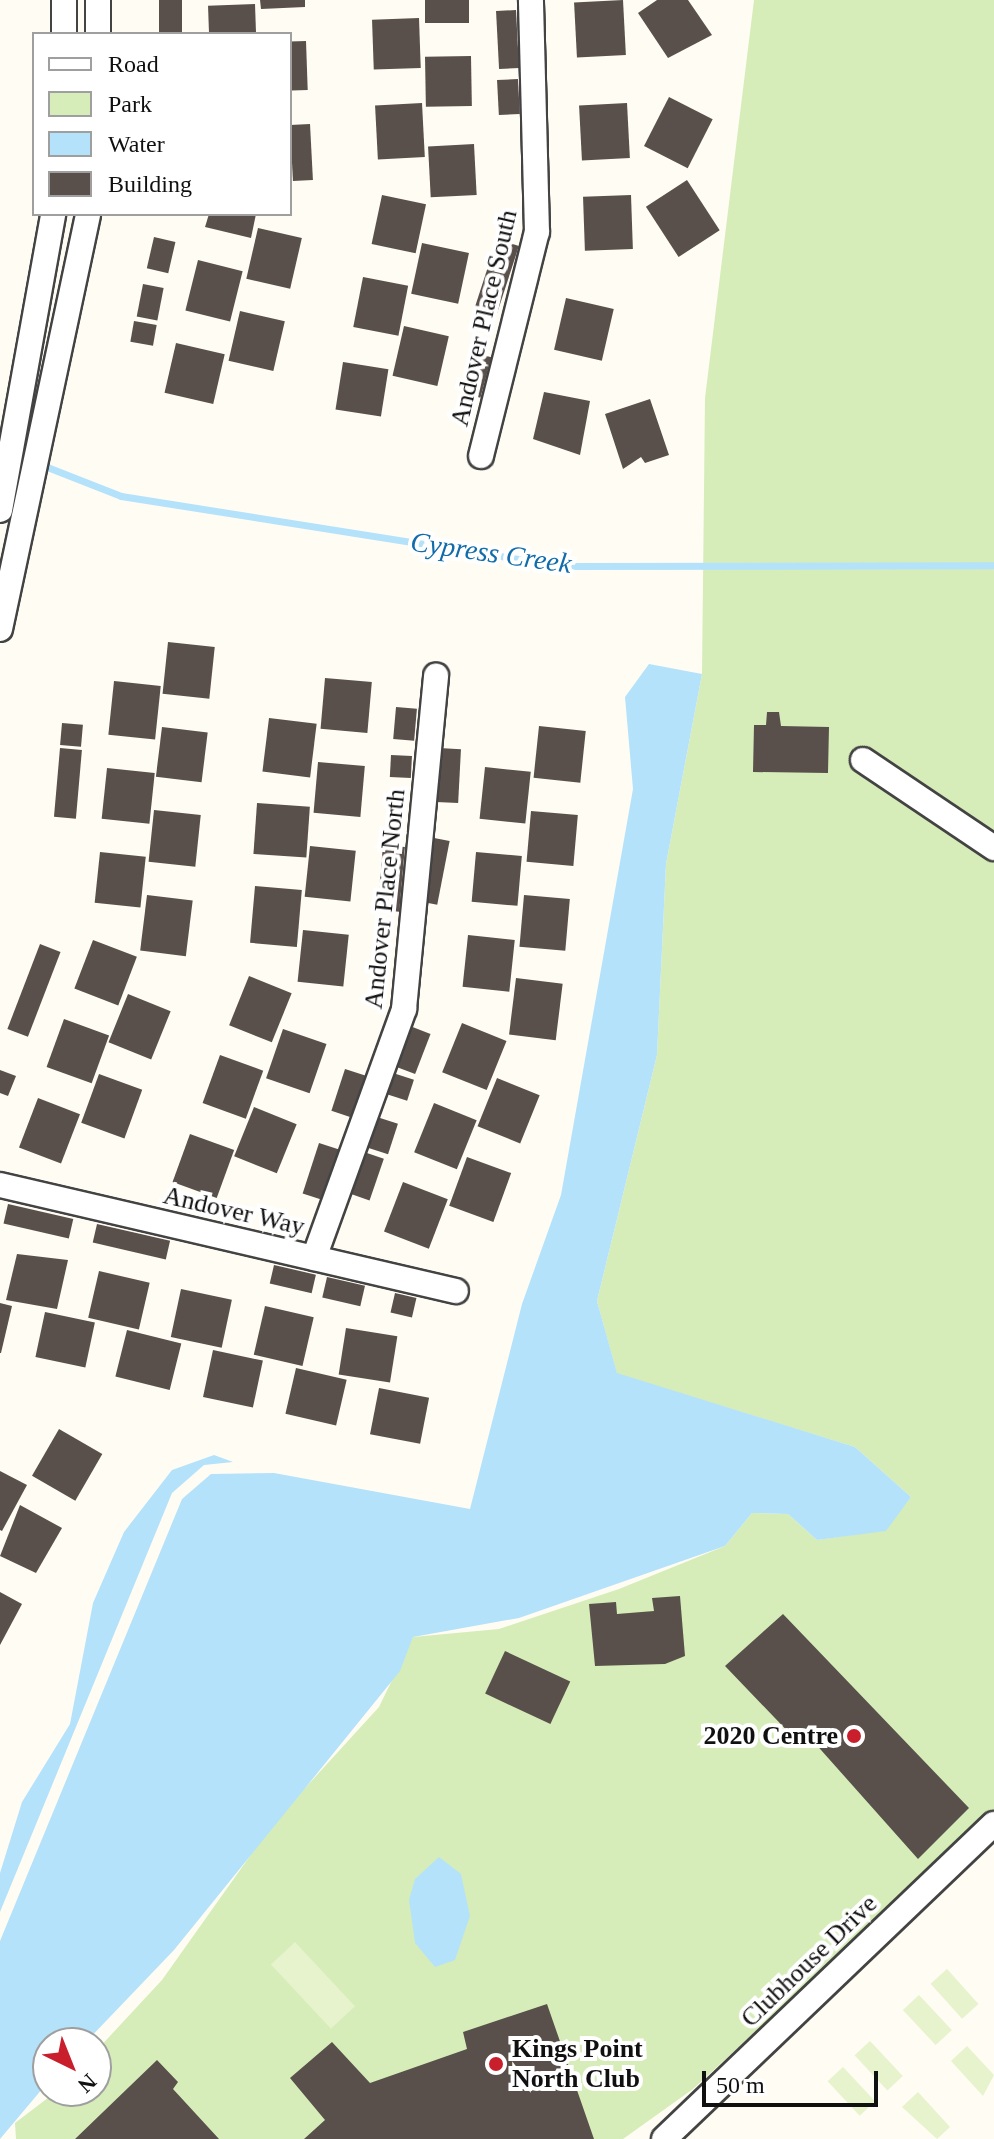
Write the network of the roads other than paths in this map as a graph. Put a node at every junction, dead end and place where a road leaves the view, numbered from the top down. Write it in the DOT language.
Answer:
graph roads {
  1 [pos="64,0"];
  2 [pos="98,0"];
  3 [pos="531,0"];
  4 [pos="64,32"];
  5 [pos="98,32"];
  6 [pos="53,216"];
  7 [pos="88,216"];
  8 [pos="481,456"];
  9 [pos="0,510"];
  10 [pos="5,586"];
  11 [pos="0,629"];
  12 [pos="436,676"];
  13 [pos="863,760"];
  14 [pos="994,848"];
  15 [pos="0,1185"];
  16 [pos="314,1258"];
  17 [pos="456,1291"];
  18 [pos="994,1824"];
  19 [pos="664,2139"];
  1 -- 4 [label="street"];
  2 -- 5 [label="street"];
  3 -- 8 [label="street, Andover Place South"];
  6 -- 9 [label="street"];
  7 -- 10 [label="street"];
  10 -- 11 [label="street"];
  12 -- 16 [label="street, Andover Place North"];
  13 -- 14 [label="street"];
  15 -- 16 [label="street, Andover Way"];
  16 -- 17 [label="street, Andover Way"];
  18 -- 19 [label="street, Clubhouse Drive"];
}
